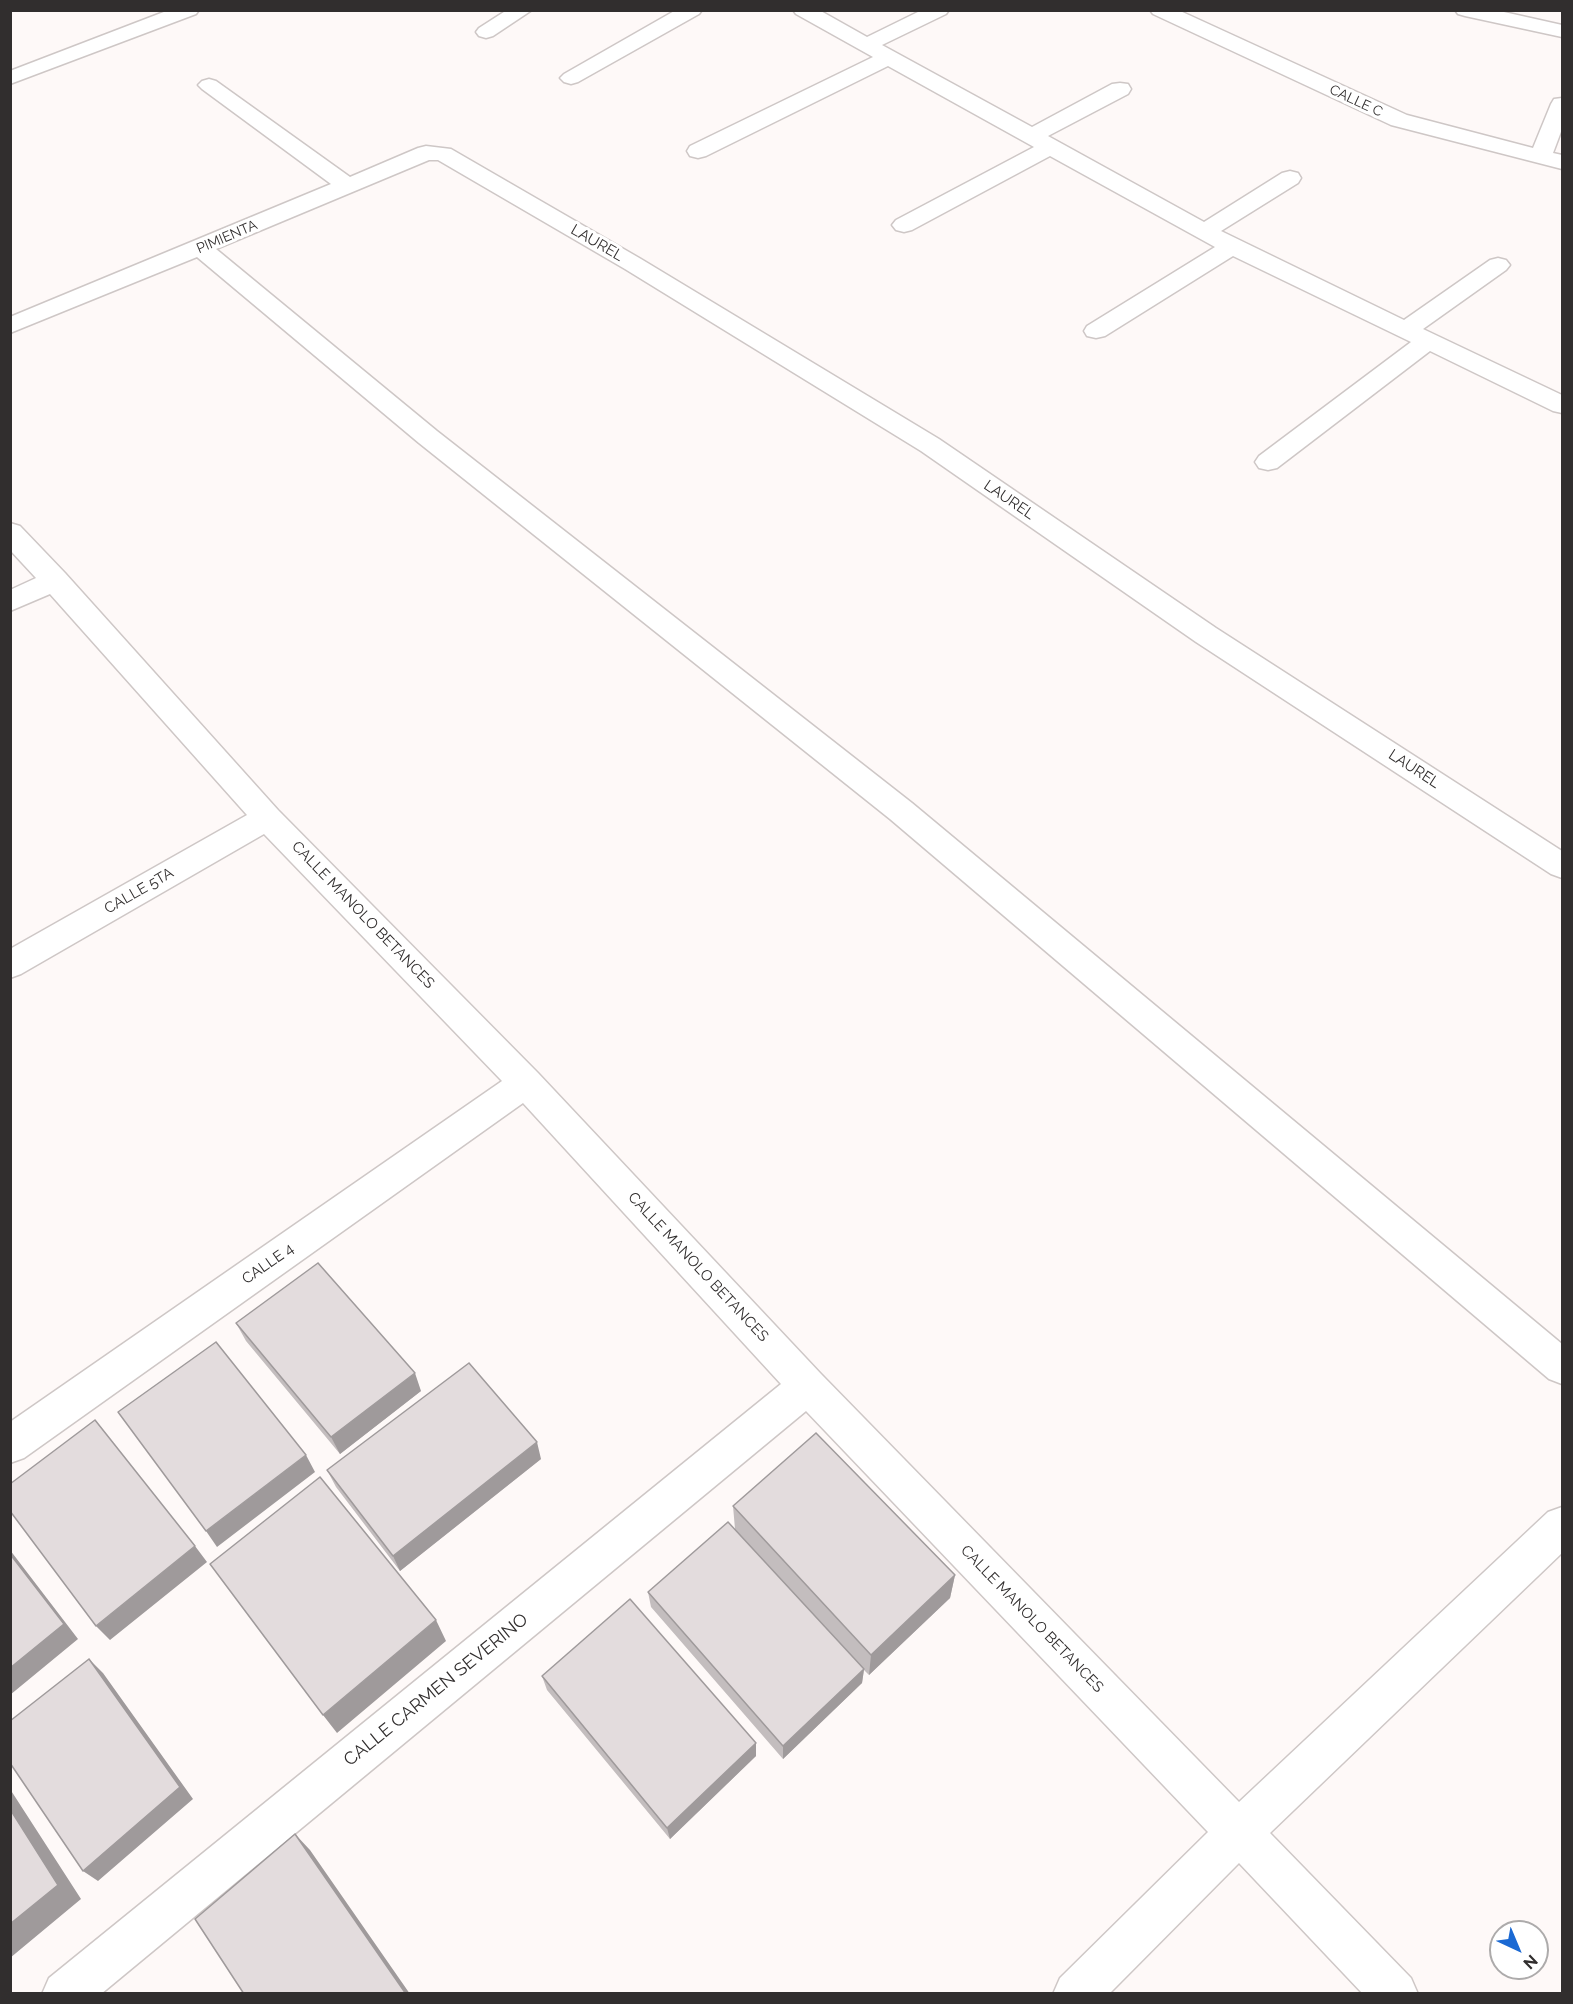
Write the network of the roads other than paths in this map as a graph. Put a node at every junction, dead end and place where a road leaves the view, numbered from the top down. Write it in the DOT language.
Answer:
graph roads {
  1 [pos="189,10"];
  2 [pos="522,10"];
  3 [pos="693,10"];
  4 [pos="803,10"];
  5 [pos="939,10"];
  6 [pos="1160,10"];
  7 [pos="1465,10"];
  8 [pos="1563,31"];
  9 [pos="486,32"];
  10 [pos="867,45"];
  11 [pos="889,57"];
  12 [pos="10,78"];
  13 [pos="571,78"];
  14 [pos="209,85"];
  15 [pos="1120,89"];
  16 [pos="1563,104"];
  17 [pos="1041,141"];
  18 [pos="698,151"];
  19 [pos="443,154"];
  20 [pos="1540,157"];
  21 [pos="1563,162"];
  22 [pos="1290,178"];
  23 [pos="348,186"];
  24 [pos="904,225"];
  25 [pos="1204,232"];
  26 [pos="1232,247"];
  27 [pos="201,248"];
  28 [pos="1498,265"];
  29 [pos="10,326"];
  30 [pos="1096,331"];
  31 [pos="1416,335"];
  32 [pos="1563,405"];
  33 [pos="1268,462"];
  34 [pos="10,532"];
  35 [pos="55,580"];
  36 [pos="10,602"];
  37 [pos="267,818"];
  38 [pos="1563,866"];
  39 [pos="10,965"];
  40 [pos="526,1083"];
  41 [pos="1563,1367"];
  42 [pos="807,1386"];
  43 [pos="10,1445"];
  44 [pos="1563,1526"];
  45 [pos="1238,1833"];
  46 [pos="65,1994"];
  47 [pos="1076,1994"];
  48 [pos="1395,1994"];
  1 -- 12 [label="street"];
  2 -- 9 [label="street"];
  3 -- 13 [label="street"];
  4 -- 10 [label="street"];
  5 -- 10 [label="street"];
  6 -- 20 [label="street, CALLE C"];
  7 -- 8 [label="street"];
  10 -- 11 [label="street"];
  11 -- 17 [label="street"];
  11 -- 18 [label="street"];
  14 -- 23 [label="street"];
  15 -- 17 [label="street"];
  16 -- 20 [label="street"];
  17 -- 24 [label="street"];
  17 -- 25 [label="street"];
  19 -- 23 [label="street, PIMIENTA"];
  19 -- 38 [label="street, LAUREL"];
  20 -- 21 [label="street, CALLE C"];
  22 -- 25 [label="street"];
  23 -- 27 [label="street, PIMIENTA"];
  25 -- 26 [label="street"];
  26 -- 30 [label="street"];
  26 -- 31 [label="street"];
  27 -- 29 [label="street, PIMIENTA"];
  27 -- 41 [label="street"];
  28 -- 31 [label="street"];
  31 -- 32 [label="street"];
  31 -- 33 [label="street"];
  34 -- 35 [label="street, CALLE MANOLO BETANCES"];
  35 -- 36 [label="street"];
  35 -- 37 [label="street, CALLE MANOLO BETANCES"];
  37 -- 39 [label="street, CALLE 5TA"];
  37 -- 40 [label="street, CALLE MANOLO BETANCES"];
  40 -- 42 [label="street, CALLE MANOLO BETANCES"];
  40 -- 43 [label="street, CALLE 4"];
  42 -- 45 [label="street, CALLE MANOLO BETANCES"];
  42 -- 46 [label="street, CALLE CARMEN SEVERINO"];
  44 -- 45 [label="street"];
  45 -- 47 [label="street"];
  45 -- 48 [label="street, CALLE MANOLO BETANCES"];
}
